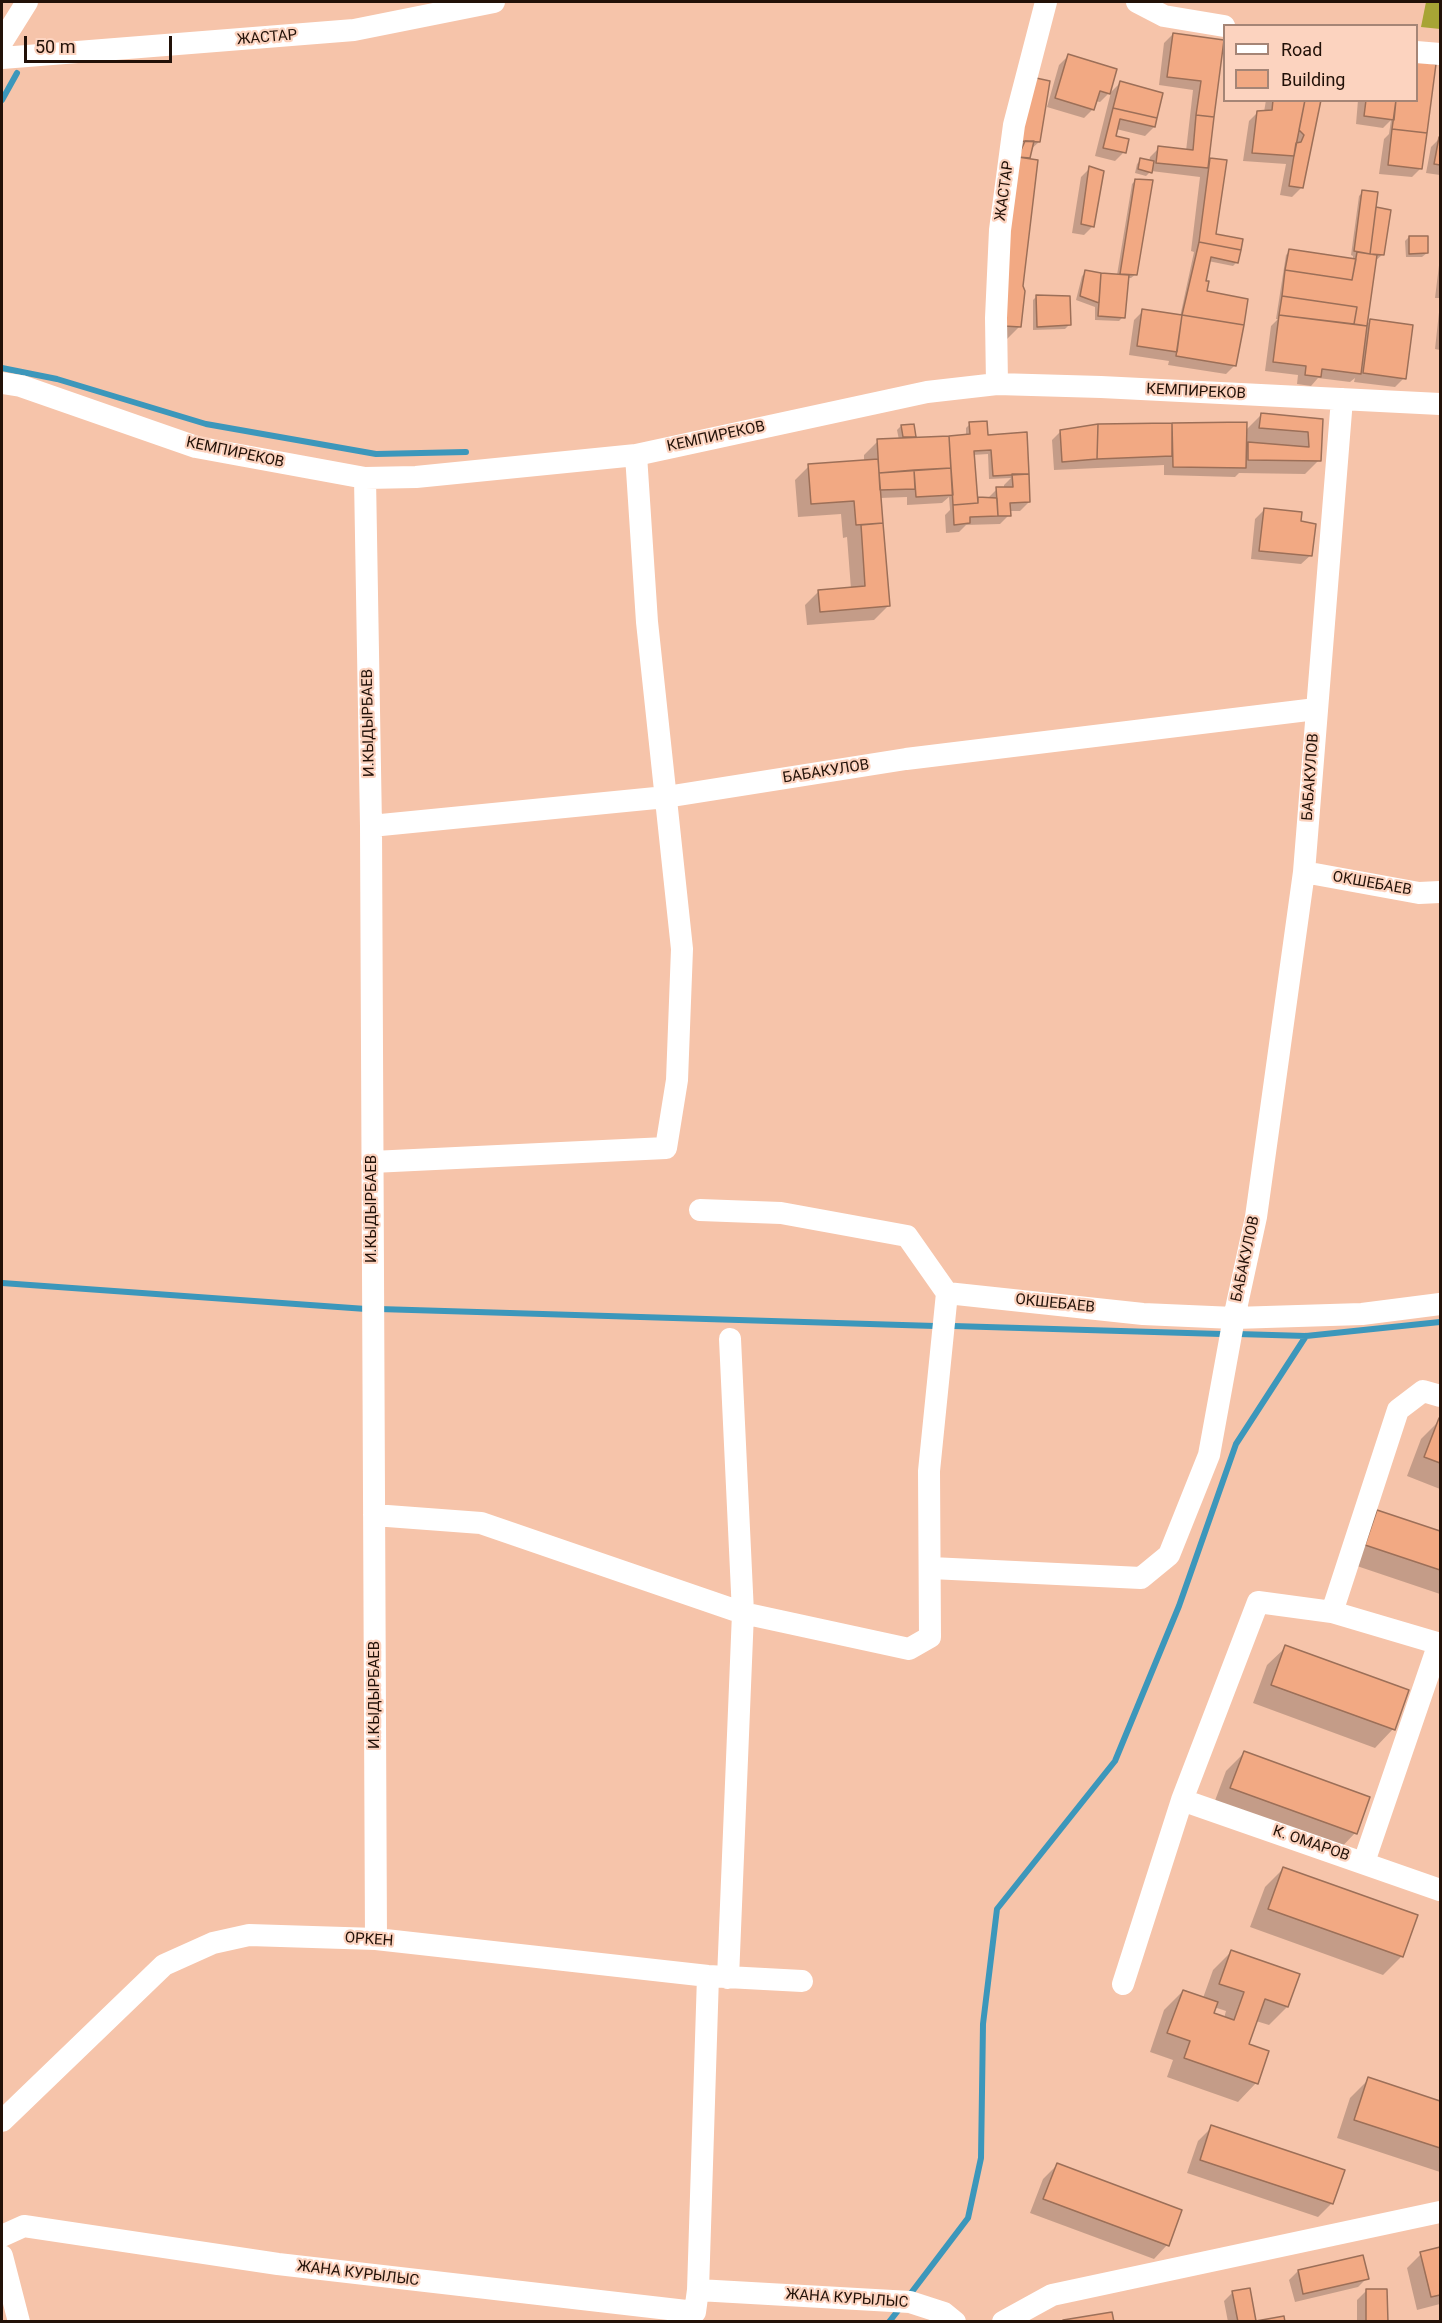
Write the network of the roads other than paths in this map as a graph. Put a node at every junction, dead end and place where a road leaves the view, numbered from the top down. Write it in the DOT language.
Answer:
graph roads {
  1 [pos="27,2"];
  2 [pos="494,2"];
  3 [pos="1046,2"];
  4 [pos="1137,2"];
  5 [pos="1223,26"];
  6 [pos="2,42"];
  7 [pos="1418,52"];
  8 [pos="1440,54"];
  9 [pos="2,58"];
  10 [pos="2,383"];
  11 [pos="997,384"];
  12 [pos="1342,399"];
  13 [pos="1440,405"];
  14 [pos="636,455"];
  15 [pos="365,478"];
  16 [pos="1316,709"];
  17 [pos="666,797"];
  18 [pos="370,826"];
  19 [pos="1304,872"];
  20 [pos="1440,892"];
  21 [pos="372,1162"];
  22 [pos="700,1210"];
  23 [pos="947,1293"];
  24 [pos="1440,1304"];
  25 [pos="1234,1318"];
  26 [pos="730,1339"];
  27 [pos="1440,1396"];
  28 [pos="374,1515"];
  29 [pos="931,1568"];
  30 [pos="1332,1612"];
  31 [pos="743,1613"];
  32 [pos="1440,1644"];
  33 [pos="1182,1800"];
  34 [pos="1364,1862"];
  35 [pos="1440,1890"];
  36 [pos="376,1939"];
  37 [pos="718,1977"];
  38 [pos="802,1981"];
  39 [pos="1123,1984"];
  40 [pos="2,2121"];
  41 [pos="1440,2212"];
  42 [pos="2,2236"];
  43 [pos="2,2256"];
  44 [pos="698,2290"];
  45 [pos="19,2322"];
  46 [pos="955,2322"];
  47 [pos="1003,2322"];
  1 -- 6 [label="street"];
  2 -- 9 [label="street, ЖАСТАР"];
  3 -- 11 [label="street, ЖАСТАР"];
  4 -- 5 [label="street"];
  7 -- 8 [label="street"];
  10 -- 15 [label="street, КЕМПИРЕКОВ"];
  11 -- 12 [label="street, КЕМПИРЕКОВ"];
  11 -- 14 [label="street, КЕМПИРЕКОВ"];
  12 -- 13 [label="street, КЕМПИРЕКОВ"];
  12 -- 16 [label="street, БАБАКУЛОВ"];
  14 -- 15 [label="street, КЕМПИРЕКОВ"];
  14 -- 17 [label="street"];
  15 -- 18 [label="street, И.КЫДЫРБАЕВ"];
  16 -- 17 [label="street, БАБАКУЛОВ"];
  16 -- 19 [label="street, БАБАКУЛОВ"];
  17 -- 18 [label="street, БАБАКУЛОВ"];
  17 -- 21 [label="street"];
  18 -- 21 [label="street, И.КЫДЫРБАЕВ"];
  19 -- 20 [label="street, ОКШЕБАЕВ"];
  19 -- 25 [label="street, БАБАКУЛОВ"];
  21 -- 28 [label="street, И.КЫДЫРБАЕВ"];
  22 -- 23 [label="street"];
  23 -- 25 [label="street, ОКШЕБАЕВ"];
  23 -- 29 [label="street"];
  24 -- 25 [label="street, ОКШЕБАЕВ"];
  25 -- 29 [label="street, БАБАКУЛОВ"];
  26 -- 31 [label="street, ЖАНА КУРЫЛЫС"];
  27 -- 30 [label="street"];
  28 -- 31 [label="street"];
  28 -- 36 [label="street, И.КЫДЫРБАЕВ"];
  29 -- 31 [label="street"];
  30 -- 32 [label="street"];
  30 -- 33 [label="street"];
  31 -- 37 [label="street, ЖАНА КУРЫЛЫС"];
  32 -- 34 [label="street"];
  33 -- 34 [label="street, К. ОМАРОВ"];
  33 -- 39 [label="street"];
  34 -- 35 [label="street, К. ОМАРОВ"];
  36 -- 37 [label="street, ОРКЕН"];
  36 -- 40 [label="street, ОРКЕН"];
  37 -- 38 [label="street, ОРКЕН"];
  37 -- 44 [label="street, ЖАНА КУРЫЛЫС"];
  41 -- 47 [label="street"];
  42 -- 44 [label="street, ЖАНА КУРЫЛЫС"];
  43 -- 45 [label="street"];
  44 -- 46 [label="street, ЖАНА КУРЫЛЫС"];
}
